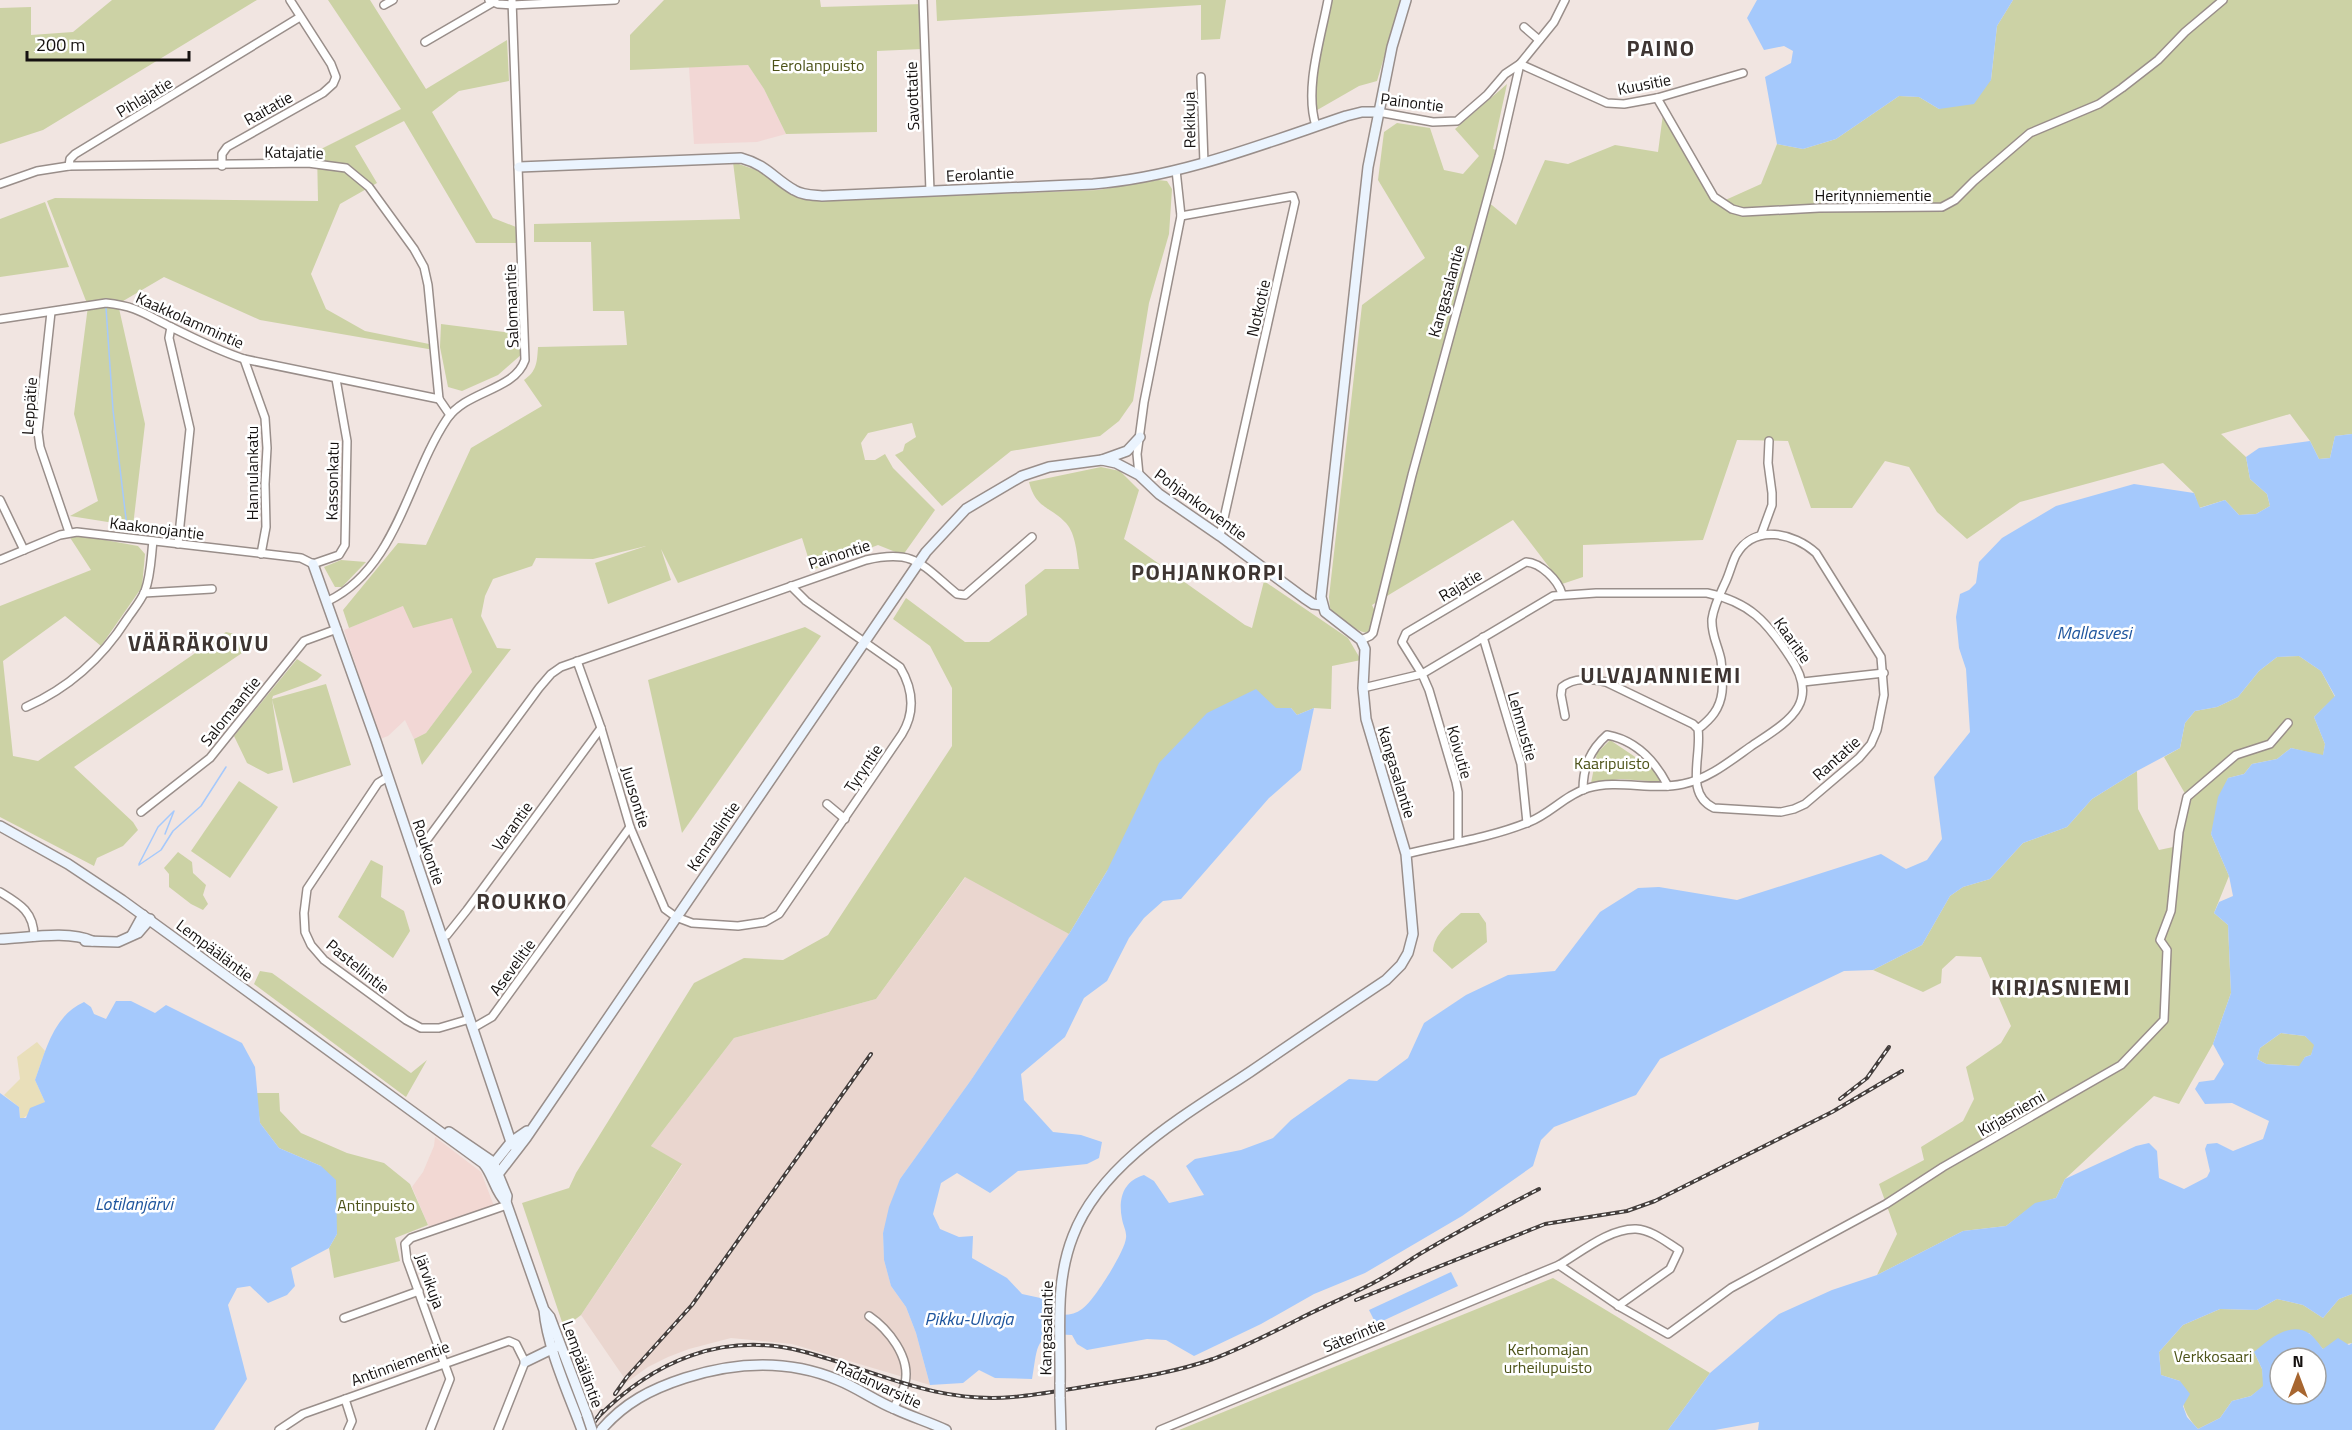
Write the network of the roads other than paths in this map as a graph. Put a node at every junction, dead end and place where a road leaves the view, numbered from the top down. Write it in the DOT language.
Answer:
graph roads {
  1 [pos="290,0"];
  2 [pos="393,0"];
  3 [pos="615,0"];
  4 [pos="923,0"];
  5 [pos="1328,0"];
  6 [pos="1406,0"];
  7 [pos="1566,0"];
  8 [pos="2223,0"];
  9 [pos="491,1"];
  10 [pos="512,2"];
  11 [pos="384,5"];
  12 [pos="300,17"];
  13 [pos="1524,27"];
  14 [pos="1539,40"];
  15 [pos="425,42"];
  16 [pos="1520,64"];
  17 [pos="1743,73"];
  18 [pos="1201,77"];
  19 [pos="1657,98"];
  20 [pos="1378,112"];
  21 [pos="1316,126"];
  22 [pos="1204,163"];
  23 [pos="69,166"];
  24 [pos="222,166"];
  25 [pos="519,167"];
  26 [pos="1176,170"];
  27 [pos="0,184"];
  28 [pos="930,191"];
  29 [pos="1180,216"];
  30 [pos="51,312"];
  31 [pos="0,319"];
  32 [pos="171,327"];
  33 [pos="244,359"];
  34 [pos="336,379"];
  35 [pos="439,399"];
  36 [pos="450,414"];
  37 [pos="1140,437"];
  38 [pos="1769,441"];
  39 [pos="1102,459"];
  40 [pos="1139,475"];
  41 [pos="0,500"];
  42 [pos="69,532"];
  43 [pos="1761,535"];
  44 [pos="1220,536"];
  45 [pos="1032,537"];
  46 [pos="153,541"];
  47 [pos="178,544"];
  48 [pos="24,550"];
  49 [pos="261,554"];
  50 [pos="0,560"];
  51 [pos="919,562"];
  52 [pos="313,564"];
  53 [pos="791,586"];
  54 [pos="212,589"];
  55 [pos="144,593"];
  56 [pos="1562,594"];
  57 [pos="1719,596"];
  58 [pos="328,601"];
  59 [pos="1322,604"];
  60 [pos="337,629"];
  61 [pos="1484,638"];
  62 [pos="1361,640"];
  63 [pos="864,642"];
  64 [pos="577,661"];
  65 [pos="1884,673"];
  66 [pos="1422,674"];
  67 [pos="1803,682"];
  68 [pos="1363,688"];
  69 [pos="26,707"];
  70 [pos="1565,716"];
  71 [pos="2288,723"];
  72 [pos="601,728"];
  73 [pos="1698,729"];
  74 [pos="388,777"];
  75 [pos="1695,781"];
  76 [pos="1668,786"];
  77 [pos="1583,790"];
  78 [pos="827,804"];
  79 [pos="141,812"];
  80 [pos="845,819"];
  81 [pos="1527,823"];
  82 [pos="0,826"];
  83 [pos="630,827"];
  84 [pos="1458,841"];
  85 [pos="1406,854"];
  86 [pos="415,856"];
  87 [pos="0,892"];
  88 [pos="146,917"];
  89 [pos="676,917"];
  90 [pos="34,937"];
  91 [pos="442,937"];
  92 [pos="0,939"];
  93 [pos="472,1023"];
  94 [pos="406,1107"];
  95 [pos="514,1146"];
  96 [pos="493,1162"];
  97 [pos="495,1174"];
  98 [pos="506,1204"];
  99 [pos="1560,1265"];
  100 [pos="419,1291"];
  101 [pos="1618,1306"];
  102 [pos="869,1316"];
  103 [pos="344,1318"];
  104 [pos="556,1349"];
  105 [pos="445,1362"];
  106 [pos="525,1362"];
  107 [pos="345,1399"];
  108 [pos="893,1409"];
  109 [pos="583,1423"];
  110 [pos="279,1430"];
  111 [pos="348,1430"];
  112 [pos="430,1430"];
  113 [pos="498,1430"];
  114 [pos="592,1430"];
  115 [pos="601,1430"];
  116 [pos="944,1430"];
  117 [pos="1061,1430"];
  118 [pos="1160,1430"];
  1 -- 12 [label="street"];
  2 -- 11 [label="street"];
  3 -- 10 [label="street"];
  4 -- 28 [label="street, Savottatie"];
  5 -- 21 [label="street"];
  6 -- 20 [label="street"];
  7 -- 14 [label="street, Kangasalantie"];
  8 -- 19 [label="street, Heritynniementie"];
  9 -- 10 [label="street"];
  9 -- 15 [label="street"];
  10 -- 25 [label="street, Salomaantie"];
  12 -- 23 [label="street, Pihlajatie"];
  12 -- 24 [label="street, Raitatie"];
  13 -- 14 [label="street"];
  14 -- 16 [label="street, Kangasalantie"];
  16 -- 19 [label="street, Kuusitie"];
  16 -- 20 [label="street, Painontie"];
  16 -- 62 [label="street, Kangasalantie"];
  17 -- 19 [label="street, Kuusitie"];
  18 -- 22 [label="street, Rekikuja"];
  20 -- 21 [label="street, Painontie"];
  20 -- 59 [label="street"];
  21 -- 22 [label="street, Eerolantie"];
  22 -- 26 [label="street, Eerolantie"];
  23 -- 24 [label="street, Katajatie"];
  23 -- 27 [label="street, Katajatie"];
  24 -- 35 [label="street, Katajatie"];
  25 -- 28 [label="street, Eerolantie"];
  25 -- 36 [label="street, Salomaantie"];
  26 -- 28 [label="street, Eerolantie"];
  26 -- 29 [label="street"];
  29 -- 37 [label="street"];
  29 -- 44 [label="street, Notkotie"];
  30 -- 31 [label="street, Kaakkolammintie"];
  30 -- 32 [label="street, Kaakkolammintie"];
  30 -- 42 [label="street, Leppätie"];
  32 -- 33 [label="street, Kaakkolammintie"];
  32 -- 47 [label="street"];
  33 -- 34 [label="street, Kaakkolammintie"];
  33 -- 49 [label="street, Hannulankatu"];
  34 -- 35 [label="street, Kaakkolammintie"];
  34 -- 52 [label="street, Kassonkatu"];
  35 -- 36 [label="street"];
  36 -- 58 [label="street, Salomaantie"];
  37 -- 39 [label="street"];
  37 -- 40 [label="street"];
  38 -- 43 [label="street"];
  39 -- 40 [label="street"];
  39 -- 51 [label="street"];
  40 -- 44 [label="street, Pohjankorventie"];
  41 -- 48 [label="street"];
  42 -- 46 [label="street, Kaakonojantie"];
  42 -- 48 [label="street, Kaakonojantie"];
  43 -- 57 [label="street"];
  43 -- 65 [label="street, Rantatie"];
  44 -- 59 [label="street, Pohjankorventie"];
  45 -- 51 [label="street"];
  46 -- 47 [label="street, Kaakonojantie"];
  46 -- 55 [label="street"];
  47 -- 49 [label="street, Kaakonojantie"];
  48 -- 50 [label="street, Kaakonojantie"];
  49 -- 52 [label="street, Kaakonojantie"];
  51 -- 53 [label="street, Painontie"];
  51 -- 63 [label="street, Kenraalintie"];
  52 -- 58 [label="street, Roukontie"];
  53 -- 63 [label="street, Tyryntie"];
  53 -- 64 [label="street, Painontie"];
  54 -- 55 [label="street"];
  55 -- 69 [label="street"];
  56 -- 57 [label="street, Kaaritie"];
  56 -- 61 [label="street, Kaaritie"];
  56 -- 66 [label="street, Rajatie"];
  57 -- 67 [label="street, Kaaritie"];
  57 -- 73 [label="street"];
  58 -- 60 [label="street, Roukontie"];
  59 -- 62 [label="street, Pohjankorventie"];
  60 -- 74 [label="street, Roukontie"];
  60 -- 79 [label="street, Salomaantie"];
  61 -- 66 [label="street, Kaaritie"];
  61 -- 81 [label="street, Lehmustie"];
  62 -- 68 [label="street, Kangasalantie"];
  63 -- 80 [label="street, Tyryntie"];
  63 -- 89 [label="street, Kenraalintie"];
  64 -- 72 [label="street, Juusontie"];
  64 -- 86 [label="street, Painontie"];
  65 -- 67 [label="street"];
  65 -- 75 [label="street, Rantatie"];
  66 -- 68 [label="street, Kaaritie"];
  66 -- 84 [label="street, Koivutie"];
  67 -- 75 [label="street, Kaaritie"];
  68 -- 85 [label="street, Kangasalantie"];
  70 -- 73 [label="street"];
  71 -- 101 [label="street, Kirjasniemi"];
  72 -- 83 [label="street, Juusontie"];
  72 -- 91 [label="street, Varantie"];
  73 -- 75 [label="street"];
  74 -- 86 [label="street, Roukontie"];
  74 -- 93 [label="street, Pastellintie"];
  75 -- 76 [label="street, Kaaritie"];
  76 -- 77 [label="street, Kaaritie"];
  76 -- 77 [label="street"];
  77 -- 81 [label="street, Kaaritie"];
  78 -- 80 [label="street"];
  80 -- 89 [label="street, Tyryntie"];
  81 -- 84 [label="street, Kaaritie"];
  82 -- 88 [label="street, Lempääläntie"];
  83 -- 89 [label="street, Juusontie"];
  83 -- 93 [label="street, Asevelitie"];
  84 -- 85 [label="street, Kaaritie"];
  85 -- 117 [label="street, Kangasalantie, bridge"];
  86 -- 91 [label="street, Roukontie"];
  87 -- 90 [label="street"];
  88 -- 90 [label="street"];
  88 -- 94 [label="street, Lempääläntie"];
  89 -- 95 [label="street, Kenraalintie"];
  90 -- 92 [label="street"];
  91 -- 93 [label="street, Roukontie"];
  93 -- 95 [label="street, Roukontie"];
  94 -- 96 [label="street, Lempääläntie"];
  94 -- 97 [label="street, Lempääläntie"];
  95 -- 96 [label="street, Kenraalintie"];
  95 -- 97 [label="street, Kenraalintie"];
  96 -- 97 [label="street"];
  97 -- 98 [label="street, Lempääläntie"];
  98 -- 100 [label="street, Järvikuja"];
  98 -- 104 [label="street, Lempääläntie"];
  99 -- 101 [label="street, Kirjasniemi"];
  99 -- 101 [label="street, Säterintie"];
  99 -- 118 [label="street, Säterintie"];
  100 -- 103 [label="street"];
  100 -- 105 [label="street, Järvikuja"];
  102 -- 108 [label="street"];
  104 -- 106 [label="street"];
  104 -- 109 [label="street, Lempääläntie"];
  105 -- 106 [label="street, Antinniementie"];
  105 -- 107 [label="street, Antinniementie"];
  105 -- 112 [label="street, Järvikuja"];
  106 -- 113 [label="street"];
  107 -- 110 [label="street, Antinniementie"];
  107 -- 111 [label="street"];
  108 -- 115 [label="street, Radanvarsitie"];
  108 -- 116 [label="street, Radanvarsitie"];
  109 -- 114 [label="street, Lempääläntie, bridge"];
}
